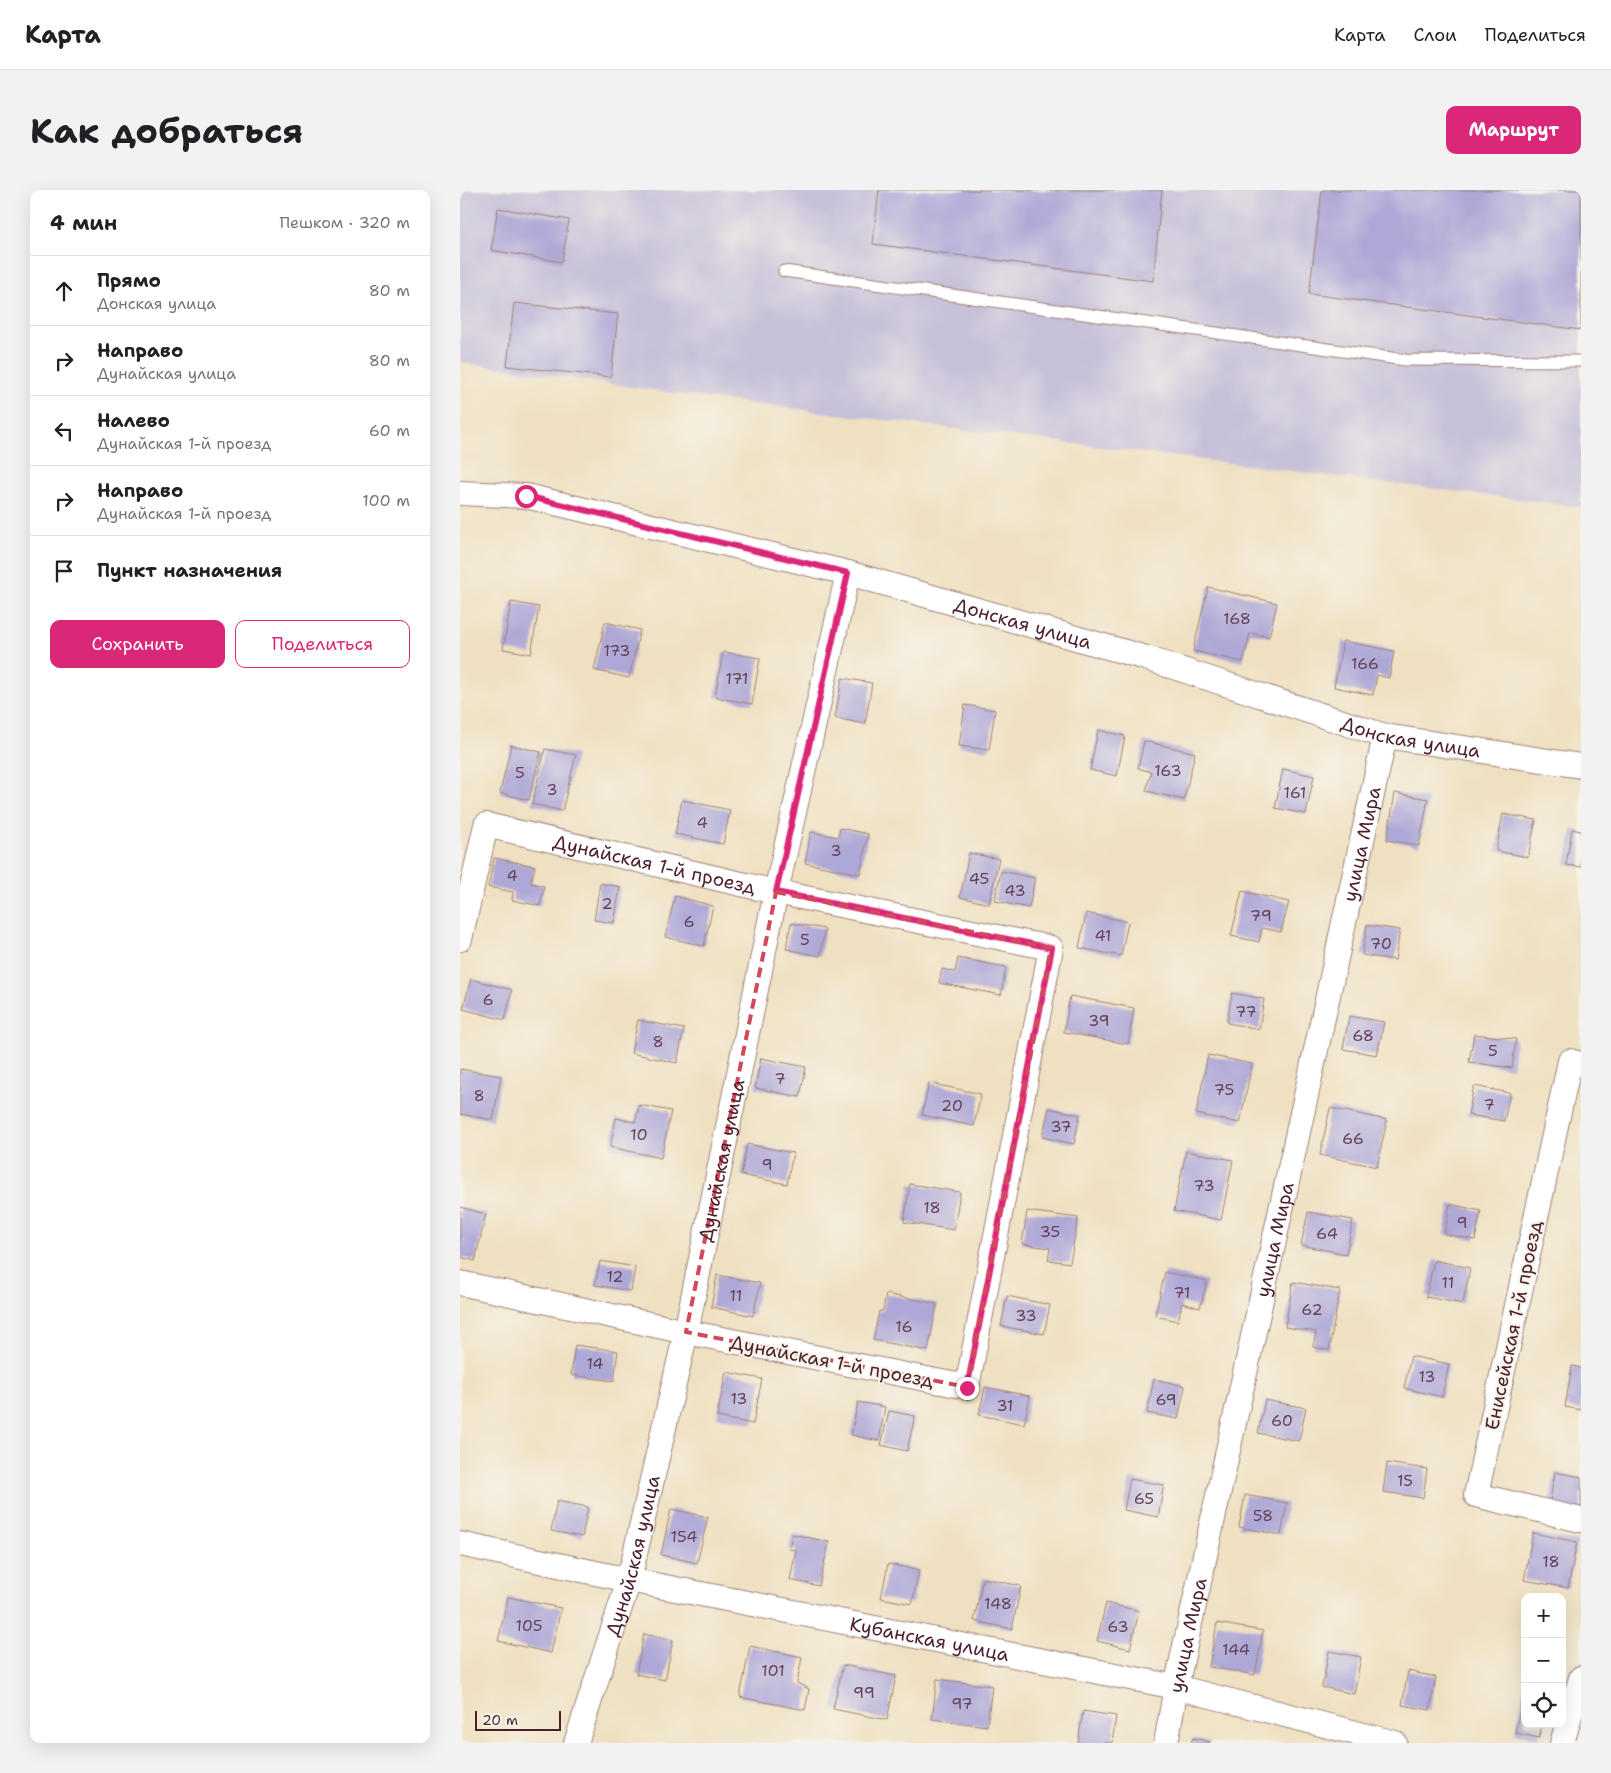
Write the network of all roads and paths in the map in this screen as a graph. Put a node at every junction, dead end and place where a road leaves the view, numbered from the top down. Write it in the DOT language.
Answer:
graph roads {
  1 [pos="784,271"];
  2 [pos="1581,361"];
  3 [pos="460,493"];
  4 [pos="848,573"];
  5 [pos="1385,736"];
  6 [pos="1581,766"];
  7 [pos="776,892"];
  8 [pos="460,939"];
  9 [pos="1581,1064"];
  10 [pos="460,1283"];
  11 [pos="686,1332"];
  12 [pos="1581,1520"];
  13 [pos="460,1544"];
  14 [pos="629,1580"];
  15 [pos="1581,1678"];
  16 [pos="1176,1687"];
  17 [pos="576,1743"];
  18 [pos="1166,1743"];
  19 [pos="1396,1743"];
  20 [pos="1562,1743"];
  1 -- 2 [label="lane"];
  3 -- 4 [label="street, Донская улица"];
  4 -- 5 [label="street, Донская улица"];
  4 -- 7 [label="street, Дунайская улица"];
  5 -- 6 [label="street, Донская улица"];
  5 -- 16 [label="street, улица Мира"];
  7 -- 8 [label="street, Дунайская 1-й проезд"];
  7 -- 11 [label="street, Дунайская улица"];
  7 -- 11 [label="street, Дунайская 1-й проезд"];
  9 -- 12 [label="street, Енисейская 1-й проезд"];
  10 -- 11 [label="street, Дунайская 1-й проезд"];
  11 -- 14 [label="street, Дунайская улица"];
  13 -- 14 [label="street, Кубанская улица"];
  14 -- 16 [label="street, Кубанская улица"];
  14 -- 17 [label="street, Дунайская улица"];
  15 -- 20 [label="street"];
  16 -- 18 [label="street, улица Мира"];
  16 -- 19 [label="street, Кубанская улица"];
}
